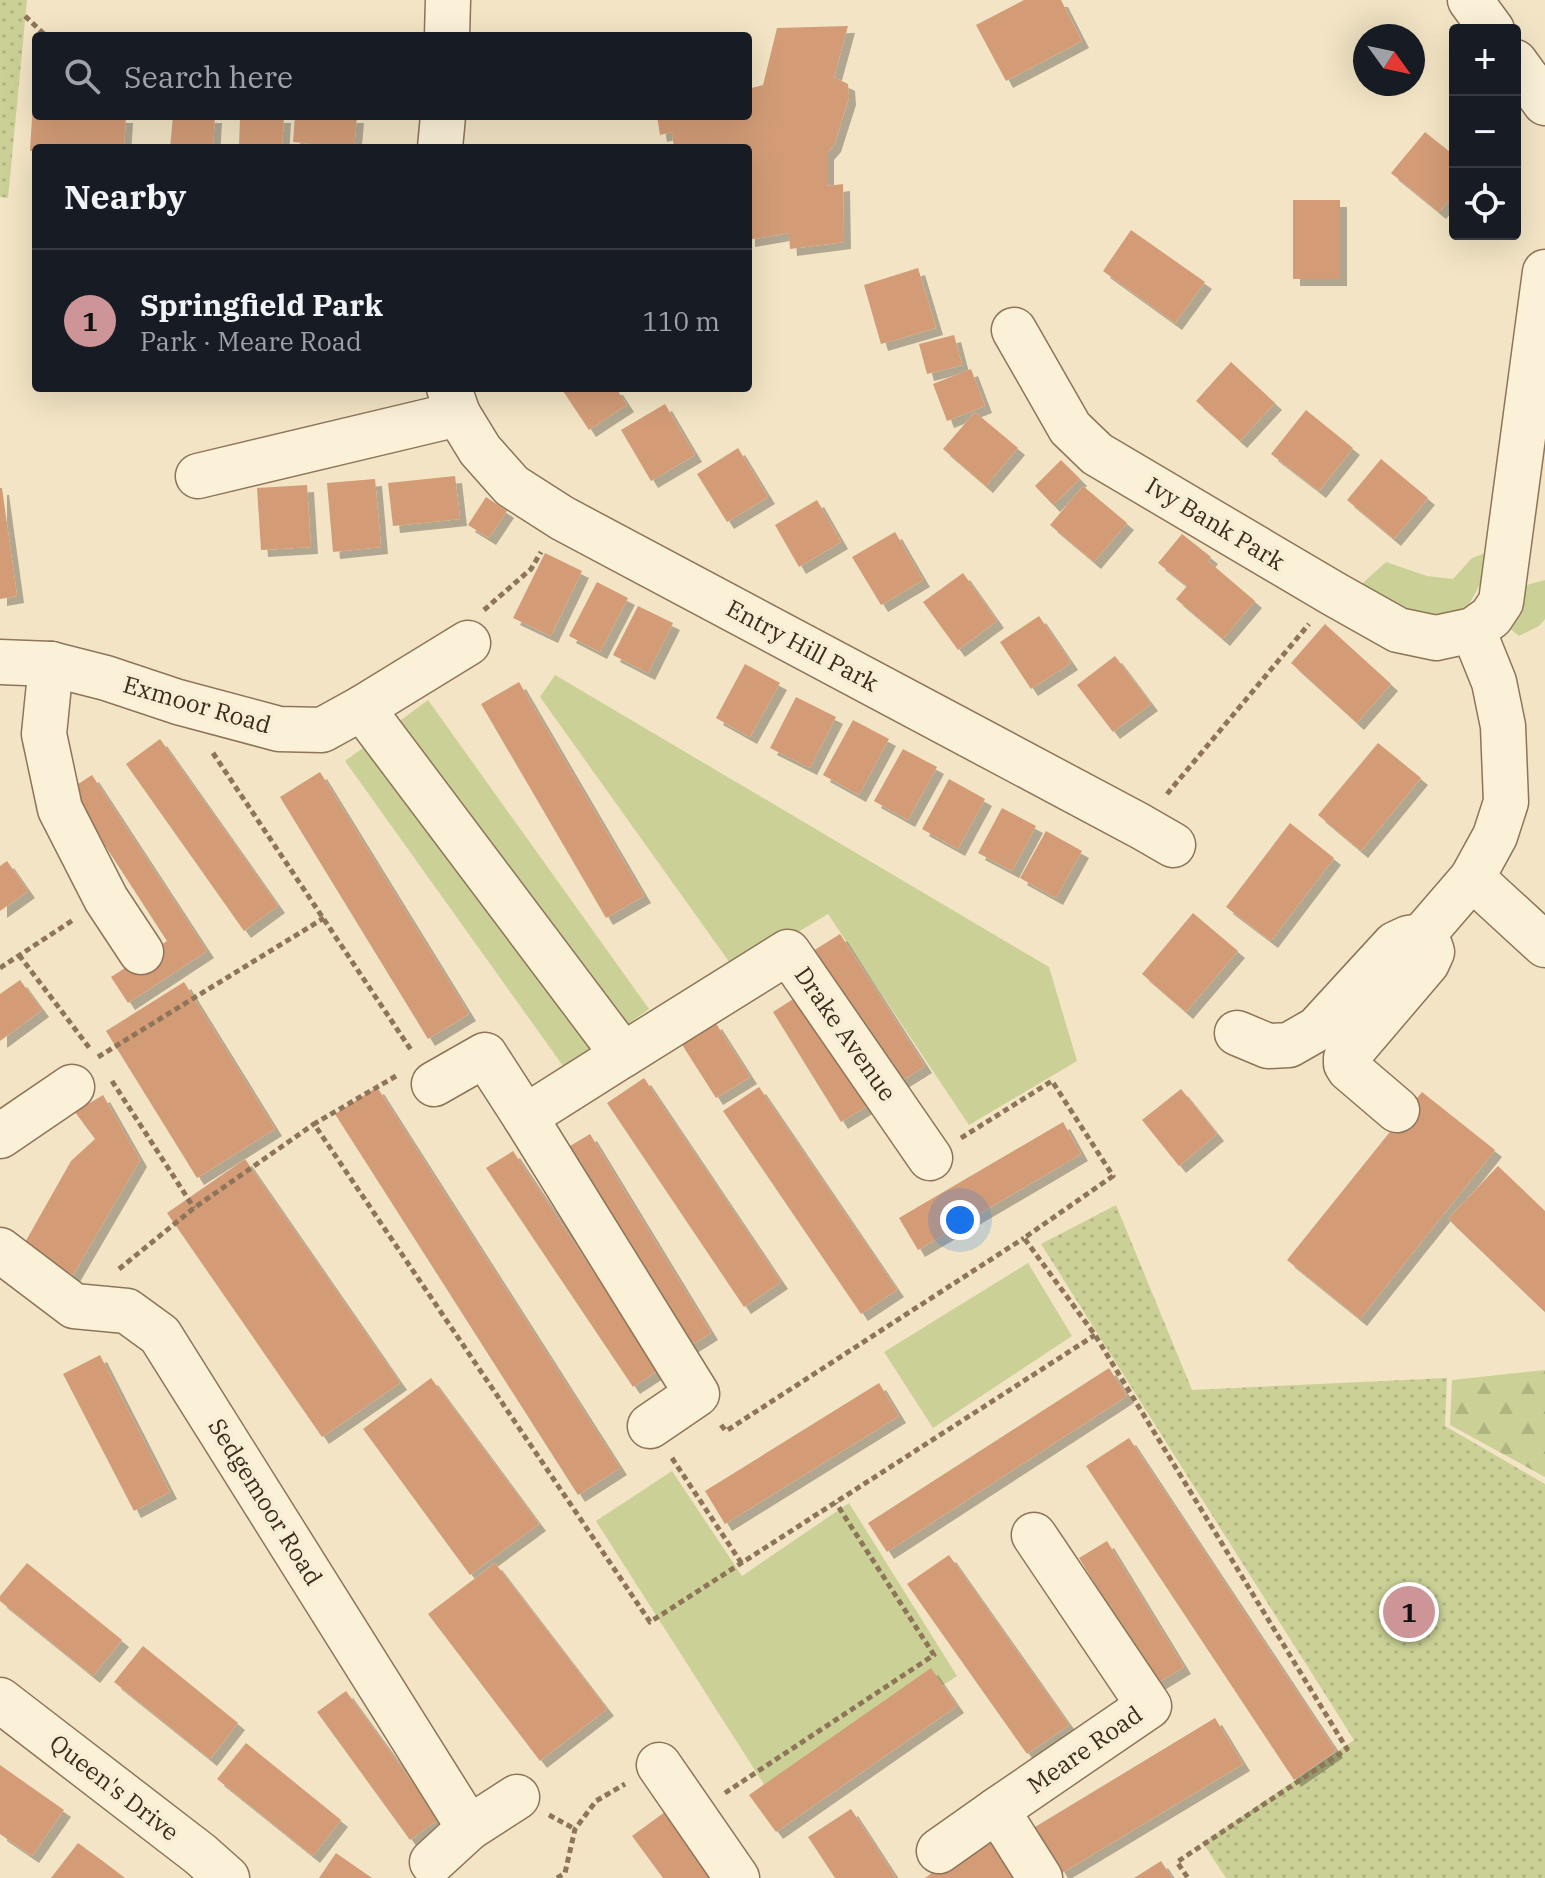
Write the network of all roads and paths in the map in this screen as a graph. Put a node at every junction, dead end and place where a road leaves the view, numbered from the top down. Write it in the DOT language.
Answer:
graph roads {
  1 [pos="448,0"];
  2 [pos="1470,0"];
  3 [pos="25,16"];
  4 [pos="1488,24"];
  5 [pos="42,32"];
  6 [pos="447,32"];
  7 [pos="1521,70"];
  8 [pos="1545,103"];
  9 [pos="443,120"];
  10 [pos="440,144"];
  11 [pos="1545,272"];
  12 [pos="1014,330"];
  13 [pos="453,401"];
  14 [pos="198,476"];
  15 [pos="545,547"];
  16 [pos="1334,594"];
  17 [pos="1473,630"];
  18 [pos="468,643"];
  19 [pos="0,662"];
  20 [pos="51,664"];
  21 [pos="362,708"];
  22 [pos="213,753"];
  23 [pos="1157,836"];
  24 [pos="1472,878"];
  25 [pos="106,899"];
  26 [pos="324,918"];
  27 [pos="1422,936"];
  28 [pos="1545,945"];
  29 [pos="141,952"];
  30 [pos="0,968"];
  31 [pos="1237,1033"];
  32 [pos="623,1055"];
  33 [pos="84,1072"];
  34 [pos="434,1084"];
  35 [pos="1397,1110"];
  36 [pos="525,1117"];
  37 [pos="314,1124"];
  38 [pos="0,1136"];
  39 [pos="930,1158"];
  40 [pos="1024,1238"];
  41 [pos="0,1250"];
  42 [pos="74,1306"];
  43 [pos="697,1394"];
  44 [pos="650,1426"];
  45 [pos="836,1503"];
  46 [pos="1034,1535"];
  47 [pos="742,1564"];
  48 [pos="0,1700"];
  49 [pos="659,1765"];
  50 [pos="517,1797"];
  51 [pos="997,1810"];
  52 [pos="694,1813"];
  53 [pos="469,1828"];
  54 [pos="939,1851"];
  55 [pos="432,1862"];
  56 [pos="227,1878"];
  57 [pos="557,1878"];
  58 [pos="737,1878"];
  59 [pos="1040,1878"];
  60 [pos="1188,1878"];
  1 -- 6 [label="street"];
  2 -- 4 [label="street"];
  3 -- 5 [label="path"];
  7 -- 8 [label="street"];
  9 -- 10 [label="street"];
  11 -- 17 [label="street"];
  12 -- 16 [label="street, Ivy Bank Park"];
  13 -- 14 [label="street, Entry Hill Park"];
  13 -- 23 [label="street, Entry Hill Park"];
  15 -- 18 [label="path"];
  16 -- 17 [label="street, Ivy Bank Park"];
  16 -- 23 [label="path"];
  17 -- 24 [label="street"];
  18 -- 21 [label="street, Exmoor Road"];
  19 -- 20 [label="street, Exmoor Road"];
  20 -- 21 [label="street, Exmoor Road"];
  20 -- 25 [label="street"];
  21 -- 32 [label="street"];
  22 -- 26 [label="path"];
  24 -- 27 [label="street"];
  24 -- 28 [label="street"];
  25 -- 29 [label="street"];
  25 -- 30 [label="path"];
  26 -- 33 [label="path"];
  26 -- 34 [label="path"];
  27 -- 31 [label="street"];
  27 -- 35 [label="street"];
  32 -- 36 [label="street, Drake Avenue"];
  32 -- 39 [label="street, Drake Avenue"];
  33 -- 38 [label="street"];
  34 -- 36 [label="street"];
  36 -- 43 [label="street"];
  37 -- 42 [label="path"];
  39 -- 40 [label="path"];
  40 -- 43 [label="path"];
  40 -- 60 [label="path"];
  41 -- 42 [label="street"];
  42 -- 53 [label="street, Sedgemoor Road"];
  43 -- 44 [label="street"];
  44 -- 47 [label="path"];
  45 -- 52 [label="path"];
  46 -- 51 [label="street, Meare Road"];
  48 -- 56 [label="street, Queen's Drive"];
  49 -- 52 [label="street"];
  49 -- 57 [label="path"];
  50 -- 53 [label="street"];
  51 -- 54 [label="street"];
  51 -- 59 [label="street"];
  52 -- 58 [label="street"];
  53 -- 55 [label="street"];
}
